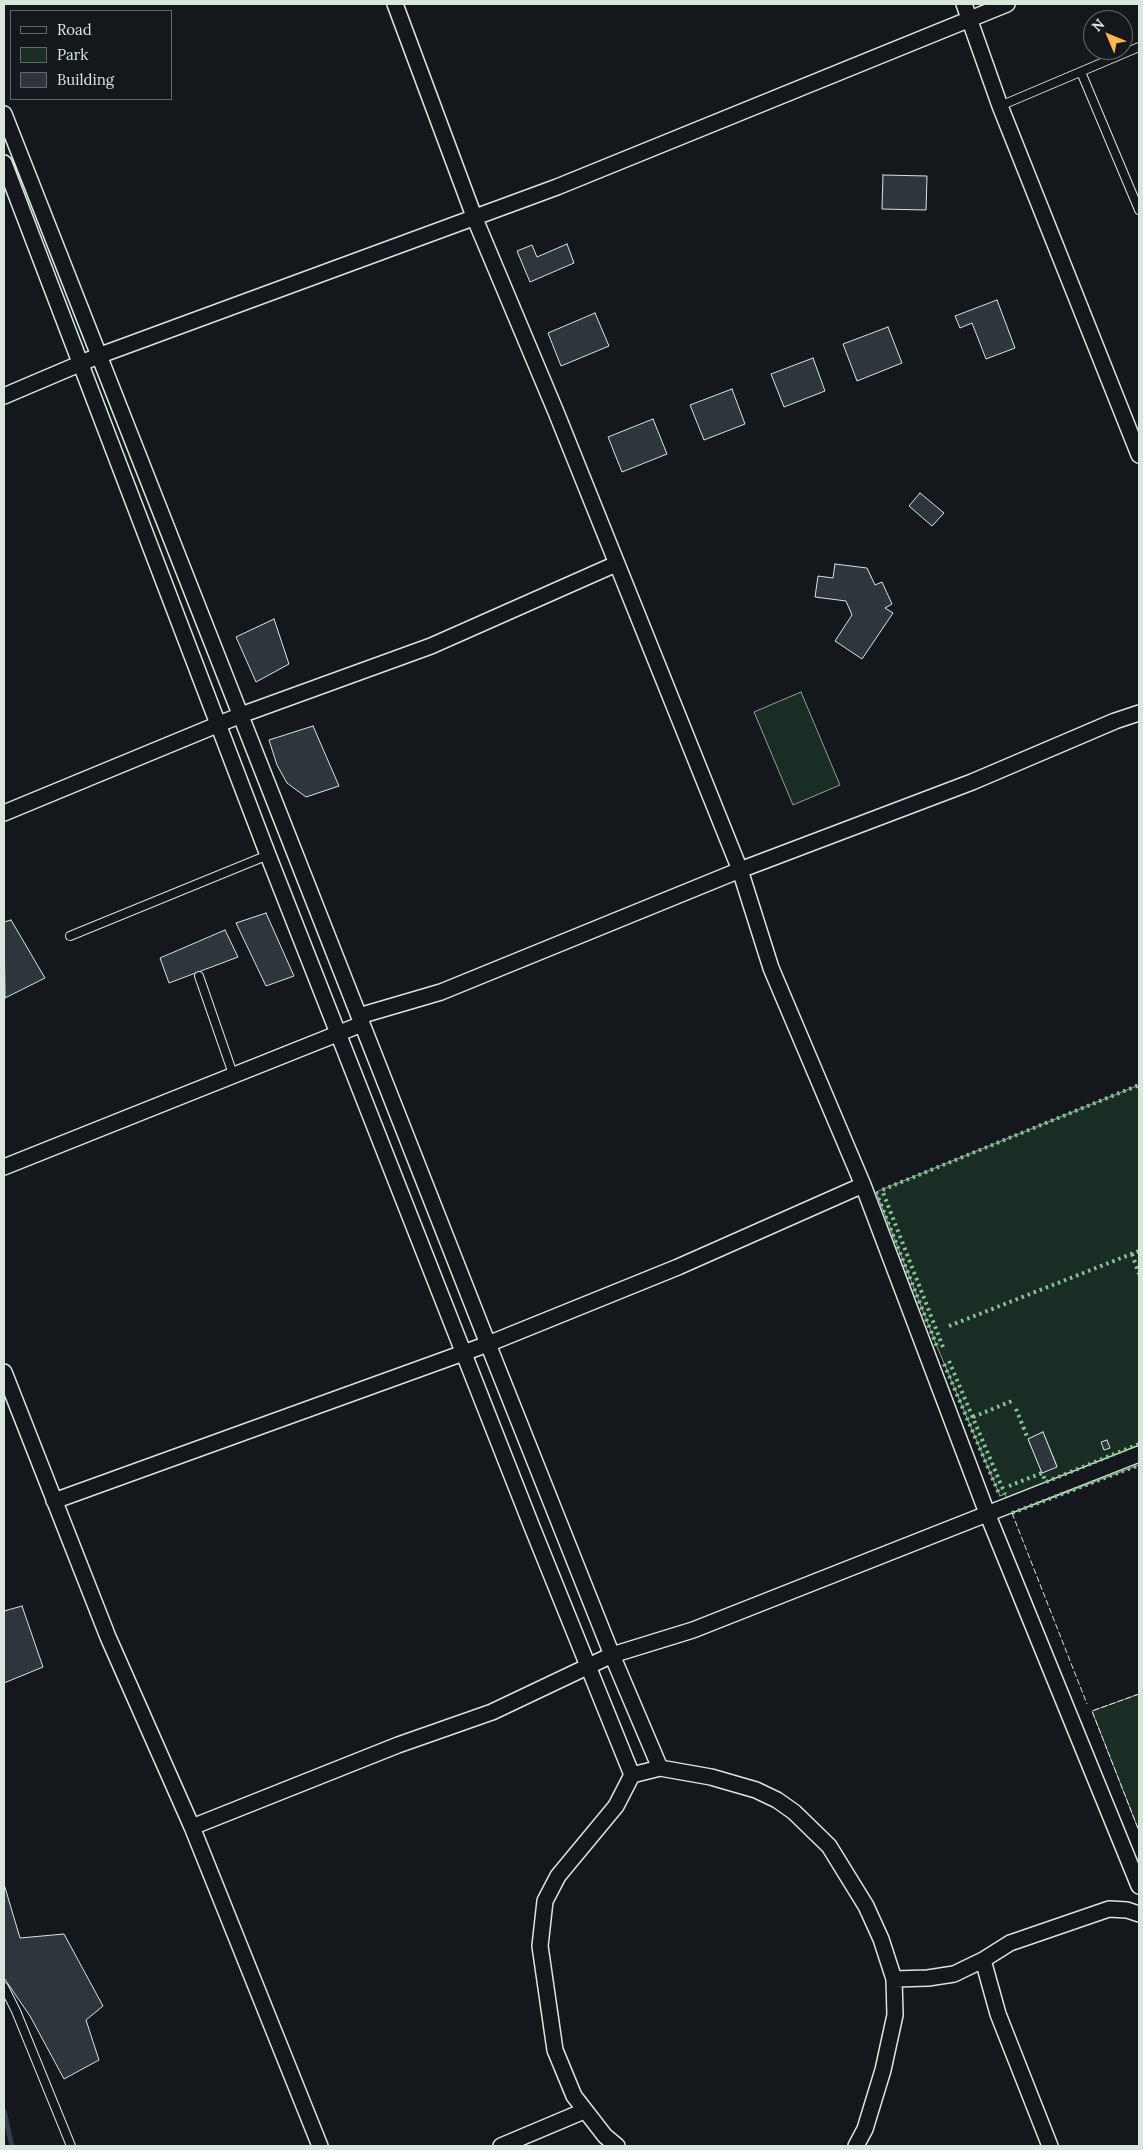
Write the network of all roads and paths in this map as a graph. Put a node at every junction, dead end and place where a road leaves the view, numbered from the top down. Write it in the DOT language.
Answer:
graph roads {
  1 [pos="395,4"];
  2 [pos="964,4"];
  3 [pos="1007,4"];
  4 [pos="970,19"];
  5 [pos="1139,47"];
  6 [pos="1081,72"];
  7 [pos="1000,106"];
  8 [pos="4,114"];
  9 [pos="4,163"];
  10 [pos="1139,210"];
  11 [pos="475,219"];
  12 [pos="98,356"];
  13 [pos="81,364"];
  14 [pos="4,396"];
  15 [pos="1139,455"];
  16 [pos="616,564"];
  17 [pos="1139,713"];
  18 [pos="241,714"];
  19 [pos="218,724"];
  20 [pos="4,812"];
  21 [pos="268,855"];
  22 [pos="740,870"];
  23 [pos="70,936"];
  24 [pos="198,976"];
  25 [pos="360,1020"];
  26 [pos="338,1033"];
  27 [pos="233,1074"];
  28 [pos="4,1167"];
  29 [pos="863,1185"];
  30 [pos="488,1344"];
  31 [pos="464,1353"];
  32 [pos="4,1372"];
  33 [pos="1139,1454"];
  34 [pos="54,1501"];
  35 [pos="988,1513"];
  36 [pos="612,1655"];
  37 [pos="589,1665"];
  38 [pos="660,1768"];
  39 [pos="632,1775"];
  40 [pos="192,1827"];
  41 [pos="1139,1886"];
  42 [pos="1139,1914"];
  43 [pos="983,1960"];
  44 [pos="894,1979"];
  45 [pos="4,1987"];
  46 [pos="584,2111"];
  47 [pos="71,2146"];
  48 [pos="320,2146"];
  49 [pos="501,2146"];
  50 [pos="617,2146"];
  51 [pos="856,2146"];
  52 [pos="1050,2146"];
  1 -- 11 [label="street"];
  2 -- 4 [label="street"];
  3 -- 4 [label="street"];
  4 -- 7 [label="street"];
  4 -- 11 [label="street"];
  5 -- 6 [label="lane"];
  6 -- 7 [label="lane"];
  6 -- 10 [label="lane"];
  7 -- 15 [label="street"];
  8 -- 12 [label="street"];
  9 -- 13 [label="street"];
  11 -- 12 [label="street"];
  11 -- 16 [label="street"];
  12 -- 13 [label="street"];
  12 -- 18 [label="street"];
  13 -- 14 [label="street"];
  13 -- 19 [label="street"];
  16 -- 18 [label="street"];
  16 -- 22 [label="street"];
  17 -- 22 [label="street"];
  18 -- 19 [label="street"];
  18 -- 25 [label="street"];
  19 -- 20 [label="street"];
  19 -- 21 [label="street"];
  21 -- 23 [label="lane"];
  21 -- 26 [label="street"];
  22 -- 25 [label="street"];
  22 -- 29 [label="street"];
  24 -- 27 [label="lane"];
  25 -- 26 [label="street"];
  25 -- 30 [label="street"];
  26 -- 27 [label="street"];
  26 -- 31 [label="street"];
  27 -- 28 [label="street"];
  29 -- 30 [label="street"];
  29 -- 35 [label="street"];
  30 -- 31 [label="street"];
  30 -- 36 [label="street"];
  31 -- 34 [label="street"];
  31 -- 37 [label="street"];
  32 -- 34 [label="street"];
  33 -- 35 [label="street"];
  34 -- 40 [label="street"];
  35 -- 36 [label="street"];
  35 -- 41 [label="street"];
  36 -- 37 [label="street"];
  36 -- 38 [label="street"];
  37 -- 39 [label="street"];
  37 -- 40 [label="street"];
  38 -- 39 [label="street"];
  38 -- 44 [label="street"];
  39 -- 46 [label="street"];
  40 -- 48 [label="street"];
  42 -- 43 [label="street"];
  43 -- 44 [label="street"];
  43 -- 52 [label="street"];
  44 -- 51 [label="street"];
  45 -- 47 [label="lane"];
  46 -- 49 [label="street"];
  46 -- 50 [label="street"];
}
